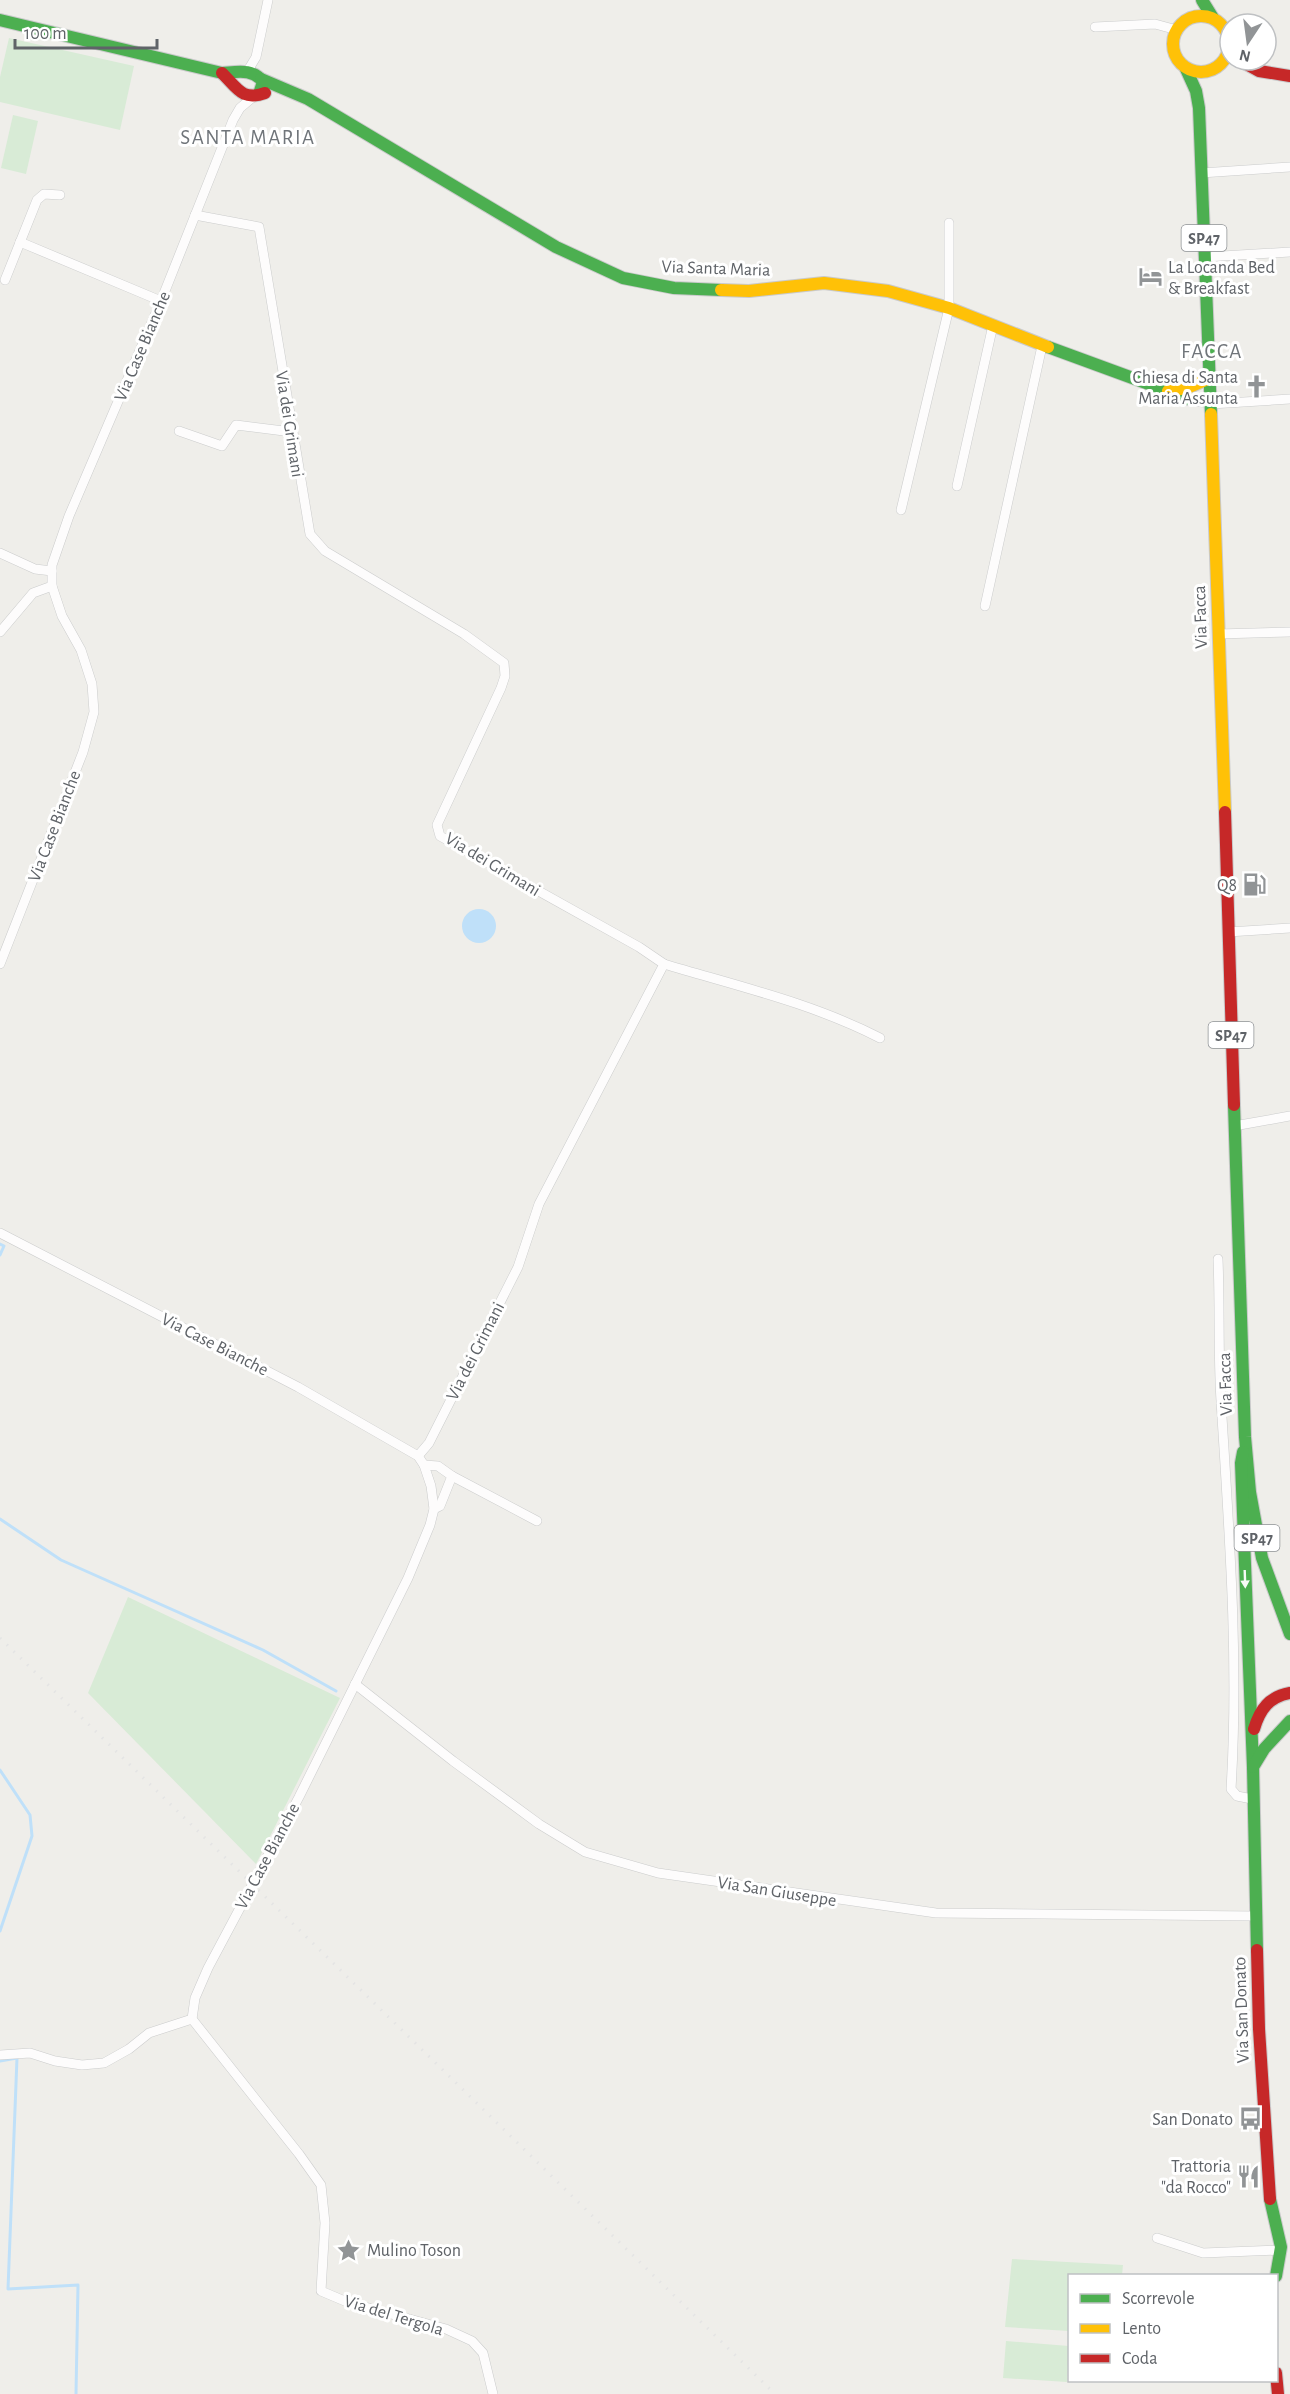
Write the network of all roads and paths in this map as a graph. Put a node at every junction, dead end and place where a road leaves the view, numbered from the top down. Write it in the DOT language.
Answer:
graph roads {
  1 [pos="268,0"];
  2 [pos="1194,0"];
  3 [pos="1202,0"];
  4 [pos="1213,18"];
  5 [pos="0,20"];
  6 [pos="1186,20"];
  7 [pos="1218,22"];
  8 [pos="1095,27"];
  9 [pos="1177,30"];
  10 [pos="1218,66"];
  11 [pos="1186,69"];
  12 [pos="1214,70"];
  13 [pos="1265,72"];
  14 [pos="222,73"];
  15 [pos="253,75"];
  16 [pos="1290,76"];
  17 [pos="238,88"];
  18 [pos="284,90"];
  19 [pos="256,95"];
  20 [pos="240,108"];
  21 [pos="1199,108"];
  22 [pos="1290,167"];
  23 [pos="1201,173"];
  24 [pos="60,195"];
  25 [pos="195,215"];
  26 [pos="950,223"];
  27 [pos="20,242"];
  28 [pos="1290,252"];
  29 [pos="1205,257"];
  30 [pos="5,280"];
  31 [pos="161,301"];
  32 [pos="949,308"];
  33 [pos="993,325"];
  34 [pos="1042,346"];
  35 [pos="1210,378"];
  36 [pos="1168,391"];
  37 [pos="1290,399"];
  38 [pos="1211,402"];
  39 [pos="179,431"];
  40 [pos="292,432"];
  41 [pos="957,486"];
  42 [pos="901,510"];
  43 [pos="0,553"];
  44 [pos="52,571"];
  45 [pos="52,586"];
  46 [pos="985,606"];
  47 [pos="0,632"];
  48 [pos="1290,632"];
  49 [pos="1218,634"];
  50 [pos="1290,928"];
  51 [pos="1228,932"];
  52 [pos="1,962"];
  53 [pos="664,964"];
  54 [pos="880,1038"];
  55 [pos="1290,1116"];
  56 [pos="1234,1126"];
  57 [pos="0,1233"];
  58 [pos="1218,1259"];
  59 [pos="1245,1437"];
  60 [pos="418,1456"];
  61 [pos="424,1465"];
  62 [pos="452,1476"];
  63 [pos="434,1509"];
  64 [pos="537,1521"];
  65 [pos="1290,1634"];
  66 [pos="355,1684"];
  67 [pos="1290,1693"];
  68 [pos="1290,1721"];
  69 [pos="1284,1733"];
  70 [pos="1251,1736"];
  71 [pos="1253,1767"];
  72 [pos="1252,1799"];
  73 [pos="1256,1916"];
  74 [pos="192,2019"];
  75 [pos="0,2055"];
  76 [pos="1157,2238"];
  77 [pos="1281,2250"];
  78 [pos="1276,2274"];
  79 [pos="493,2394"];
  1 -- 15 [label="street"];
  2 -- 6 [label="main road"];
  3 -- 4 [label="main road"];
  4 -- 6 [label="main road"];
  4 -- 7 [label="main road"];
  5 -- 14 [label="main road, Via Santa Maria"];
  6 -- 9 [label="main road"];
  8 -- 9 [label="street"];
  9 -- 11 [label="main road, SP47"];
  10 -- 12 [label="main road, SP47"];
  11 -- 12 [label="main road"];
  11 -- 21 [label="main road, Via Facca / SP47"];
  12 -- 21 [label="main road, Via Facca / SP47"];
  13 -- 16 [label="main road"];
  14 -- 15 [label="main road, Via Santa Maria"];
  14 -- 17 [label="main road, Via Santa Maria"];
  15 -- 17 [label="main road"];
  15 -- 18 [label="main road, Via Santa Maria"];
  15 -- 19 [label="main road"];
  17 -- 19 [label="main road, Via Santa Maria"];
  17 -- 20 [label="street, Via Case Bianche"];
  18 -- 19 [label="main road, Via Santa Maria"];
  18 -- 32 [label="main road, Via Santa Maria"];
  19 -- 20 [label="street, Via Case Bianche"];
  20 -- 25 [label="street, Via Case Bianche"];
  21 -- 23 [label="main road, Via Facca / SP47"];
  22 -- 23 [label="street"];
  23 -- 29 [label="main road, Via Facca / SP47"];
  24 -- 27 [label="street"];
  25 -- 31 [label="street, Via Case Bianche"];
  25 -- 40 [label="street, Via dei Grimani"];
  26 -- 32 [label="street"];
  27 -- 30 [label="street"];
  27 -- 31 [label="street"];
  28 -- 29 [label="street"];
  29 -- 35 [label="main road, Via Facca / SP47"];
  31 -- 44 [label="street, Via Case Bianche"];
  32 -- 33 [label="main road, Via Santa Maria"];
  32 -- 42 [label="street"];
  33 -- 34 [label="main road, Via Santa Maria"];
  33 -- 41 [label="street"];
  34 -- 36 [label="main road, Via Santa Maria"];
  34 -- 46 [label="street"];
  35 -- 36 [label="main road"];
  35 -- 38 [label="main road, Via Facca / SP47"];
  36 -- 38 [label="main road, Via Santa Maria"];
  37 -- 38 [label="street"];
  38 -- 49 [label="main road, Via Facca / SP47"];
  39 -- 40 [label="street"];
  40 -- 53 [label="street, Via dei Grimani"];
  43 -- 44 [label="street"];
  44 -- 45 [label="street, Via Case Bianche"];
  45 -- 47 [label="street"];
  45 -- 52 [label="street, Via Case Bianche"];
  48 -- 49 [label="street"];
  49 -- 51 [label="main road, Via Facca / SP47"];
  50 -- 51 [label="street"];
  51 -- 56 [label="main road, Via Facca / SP47"];
  53 -- 54 [label="street"];
  53 -- 60 [label="street, Via dei Grimani"];
  55 -- 56 [label="street"];
  56 -- 59 [label="main road, Via Facca / SP47"];
  57 -- 60 [label="street, Via Case Bianche"];
  58 -- 72 [label="street"];
  59 -- 65 [label="main road, Via Facca / SP47"];
  59 -- 70 [label="main road, Via San Donato, one-way"];
  60 -- 61 [label="street, Via Case Bianche"];
  61 -- 62 [label="street"];
  61 -- 63 [label="street, Via Case Bianche"];
  62 -- 63 [label="street, Via Case Bianche"];
  62 -- 64 [label="street"];
  63 -- 66 [label="street, Via Case Bianche"];
  66 -- 73 [label="street, Via San Giuseppe"];
  66 -- 74 [label="street, Via Case Bianche"];
  67 -- 70 [label="main road, Via San Donato"];
  68 -- 69 [label="main road"];
  69 -- 71 [label="main road"];
  70 -- 71 [label="main road, Via San Donato"];
  71 -- 72 [label="main road, Via San Donato"];
  72 -- 73 [label="main road, Via San Donato"];
  73 -- 77 [label="main road, Via San Donato"];
  74 -- 75 [label="street"];
  74 -- 79 [label="street, Via del Tergola"];
  76 -- 77 [label="street"];
  77 -- 78 [label="main road, Via San Donato"];
}
